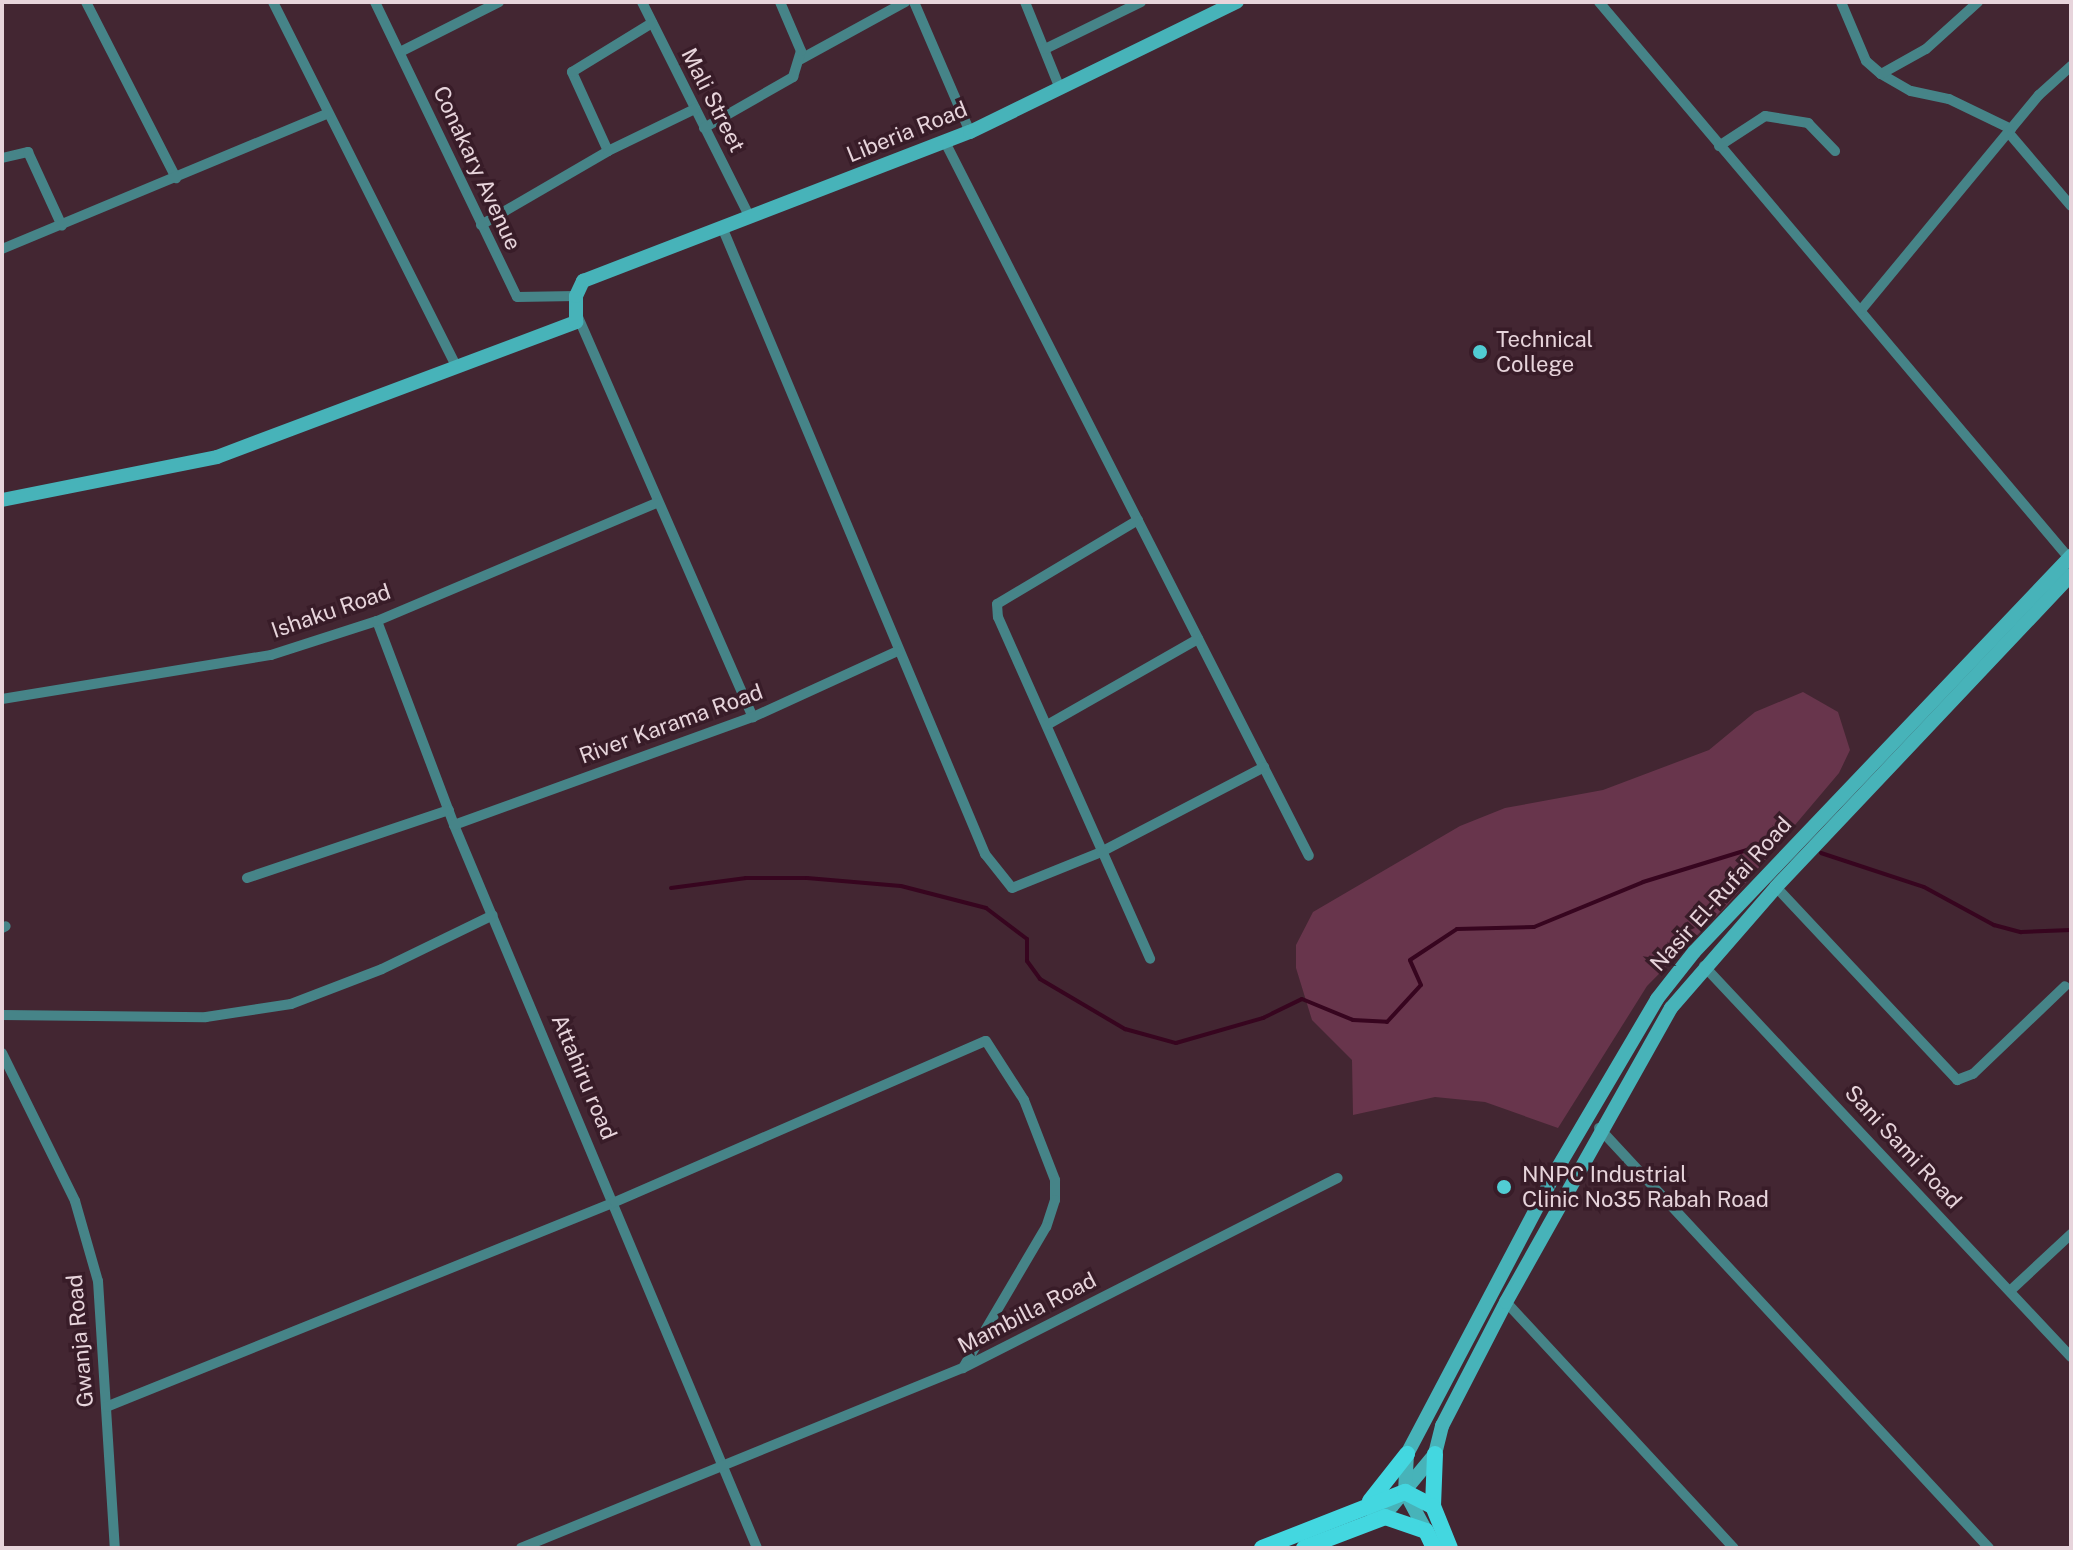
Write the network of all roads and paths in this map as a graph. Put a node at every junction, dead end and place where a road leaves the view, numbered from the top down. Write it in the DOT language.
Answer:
graph roads {
  1 [pos="86,2"];
  2 [pos="273,2"];
  3 [pos="375,2"];
  4 [pos="499,2"];
  5 [pos="642,2"];
  6 [pos="780,2"];
  7 [pos="905,2"];
  8 [pos="914,2"];
  9 [pos="1025,2"];
  10 [pos="1141,2"];
  11 [pos="1599,2"];
  12 [pos="1841,2"];
  13 [pos="1978,2"];
  14 [pos="1231,3"];
  15 [pos="483,6"];
  16 [pos="652,23"];
  17 [pos="1045,49"];
  18 [pos="400,52"];
  19 [pos="801,59"];
  20 [pos="2071,66"];
  21 [pos="1881,74"];
  22 [pos="1059,86"];
  23 [pos="695,109"];
  24 [pos="328,113"];
  25 [pos="704,128"];
  26 [pos="2010,130"];
  27 [pos="970,132"];
  28 [pos="945,142"];
  29 [pos="1719,146"];
  30 [pos="608,151"];
  31 [pos="1835,151"];
  32 [pos="2,158"];
  33 [pos="176,178"];
  34 [pos="2071,206"];
  35 [pos="749,216"];
  36 [pos="481,225"];
  37 [pos="62,226"];
  38 [pos="722,227"];
  39 [pos="2,248"];
  40 [pos="576,296"];
  41 [pos="1861,310"];
  42 [pos="578,317"];
  43 [pos="456,366"];
  44 [pos="2,500"];
  45 [pos="656,503"];
  46 [pos="1138,520"];
  47 [pos="2070,557"];
  48 [pos="2071,575"];
  49 [pos="377,621"];
  50 [pos="1198,639"];
  51 [pos="898,651"];
  52 [pos="2,699"];
  53 [pos="753,717"];
  54 [pos="1047,725"];
  55 [pos="1264,767"];
  56 [pos="1865,782"];
  57 [pos="449,810"];
  58 [pos="454,825"];
  59 [pos="1101,852"];
  60 [pos="1309,856"];
  61 [pos="247,878"];
  62 [pos="1776,887"];
  63 [pos="493,915"];
  64 [pos="1150,959"];
  65 [pos="1704,966"];
  66 [pos="2065,986"];
  67 [pos="2,1015"];
  68 [pos="2,1053"];
  69 [pos="1599,1128"];
  70 [pos="1338,1178"];
  71 [pos="615,1202"];
  72 [pos="2071,1234"];
  73 [pos="2011,1290"];
  74 [pos="1506,1302"];
  75 [pos="2071,1357"];
  76 [pos="963,1368"];
  77 [pos="106,1407"];
  78 [pos="1407,1454"];
  79 [pos="1435,1454"];
  80 [pos="725,1466"];
  81 [pos="1405,1492"];
  82 [pos="1433,1506"];
  83 [pos="1369,1513"];
  84 [pos="1426,1531"];
  85 [pos="115,1548"];
  86 [pos="521,1548"];
  87 [pos="757,1548"];
  88 [pos="1262,1548"];
  89 [pos="1304,1548"];
  90 [pos="1434,1548"];
  91 [pos="1450,1548"];
  92 [pos="1734,1548"];
  93 [pos="1989,1548"];
  1 -- 33 [label="street"];
  2 -- 24 [label="street"];
  3 -- 18 [label="street, Conakary Avenue"];
  4 -- 15 [label="street"];
  5 -- 16 [label="street, Mali Street"];
  6 -- 19 [label="street"];
  7 -- 19 [label="street"];
  8 -- 27 [label="street"];
  9 -- 17 [label="street"];
  10 -- 17 [label="street"];
  11 -- 29 [label="street"];
  12 -- 21 [label="street"];
  13 -- 21 [label="street"];
  14 -- 22 [label="main road, Liberia Road"];
  15 -- 18 [label="street"];
  16 -- 23 [label="street, Mali Street"];
  16 -- 30 [label="street"];
  17 -- 22 [label="street"];
  18 -- 36 [label="street, Conakary Avenue"];
  19 -- 25 [label="street"];
  20 -- 26 [label="street"];
  21 -- 26 [label="street"];
  22 -- 27 [label="main road, Liberia Road"];
  23 -- 25 [label="street, Mali Street"];
  23 -- 30 [label="street"];
  24 -- 33 [label="street"];
  24 -- 43 [label="street"];
  25 -- 35 [label="street, Mali Street"];
  26 -- 34 [label="street"];
  26 -- 41 [label="street"];
  27 -- 28 [label="main road, Liberia Road"];
  28 -- 35 [label="main road, Liberia Road"];
  28 -- 46 [label="street"];
  29 -- 31 [label="street"];
  29 -- 41 [label="street"];
  30 -- 36 [label="street"];
  32 -- 37 [label="street"];
  33 -- 37 [label="street"];
  35 -- 38 [label="main road, Liberia Road"];
  36 -- 40 [label="street, Conakary Avenue"];
  37 -- 39 [label="street"];
  38 -- 40 [label="main road, Liberia Road"];
  38 -- 51 [label="street"];
  40 -- 42 [label="main road"];
  41 -- 47 [label="street"];
  42 -- 43 [label="main road"];
  42 -- 45 [label="street"];
  43 -- 44 [label="main road"];
  45 -- 49 [label="street, Ishaku Road"];
  45 -- 53 [label="street"];
  46 -- 50 [label="street"];
  46 -- 54 [label="street"];
  47 -- 56 [label="main road, Nasir El-Rufai Road"];
  48 -- 56 [label="main road, Nasir El-Rufai Road"];
  49 -- 52 [label="street, Ishaku Road"];
  49 -- 57 [label="street, Attahiru road"];
  50 -- 54 [label="street"];
  50 -- 55 [label="street"];
  51 -- 53 [label="street, River Karama Road"];
  51 -- 59 [label="street"];
  53 -- 58 [label="street, River Karama Road"];
  54 -- 59 [label="street"];
  55 -- 59 [label="street"];
  55 -- 60 [label="street"];
  56 -- 62 [label="main road, Nasir El-Rufai Road"];
  56 -- 78 [label="main road, Nasir El-Rufai Road"];
  57 -- 58 [label="street, Attahiru road"];
  57 -- 61 [label="street"];
  58 -- 63 [label="street, Attahiru road"];
  59 -- 64 [label="street"];
  62 -- 65 [label="main road, Nasir El-Rufai Road"];
  62 -- 66 [label="street"];
  63 -- 67 [label="street"];
  63 -- 71 [label="street, Attahiru road"];
  65 -- 69 [label="main road, Nasir El-Rufai Road"];
  65 -- 73 [label="street, Sani Sami Road"];
  68 -- 77 [label="street, Gwanja Road"];
  69 -- 74 [label="main road, Nasir El-Rufai Road"];
  69 -- 93 [label="street"];
  70 -- 76 [label="street, Mambilla Road"];
  71 -- 76 [label="street"];
  71 -- 77 [label="street"];
  71 -- 80 [label="street, Attahiru road"];
  72 -- 73 [label="street"];
  73 -- 75 [label="street, Sani Sami Road"];
  74 -- 79 [label="main road, Nasir El-Rufai Road"];
  74 -- 92 [label="street"];
  76 -- 80 [label="street, Mambilla Road"];
  77 -- 85 [label="street, Gwanja Road"];
  78 -- 81 [label="main road, Nasir El-Rufai Road"];
  78 -- 83 [label="main road"];
  79 -- 81 [label="main road, Nasir El-Rufai Road"];
  79 -- 82 [label="main road"];
  80 -- 86 [label="street, Mambilla Road"];
  80 -- 87 [label="street, Attahiru road"];
  81 -- 82 [label="main road"];
  81 -- 83 [label="main road"];
  81 -- 84 [label="main road"];
  82 -- 91 [label="main road"];
  83 -- 84 [label="main road"];
  83 -- 88 [label="main road"];
  83 -- 89 [label="main road"];
  84 -- 90 [label="main road"];
}
